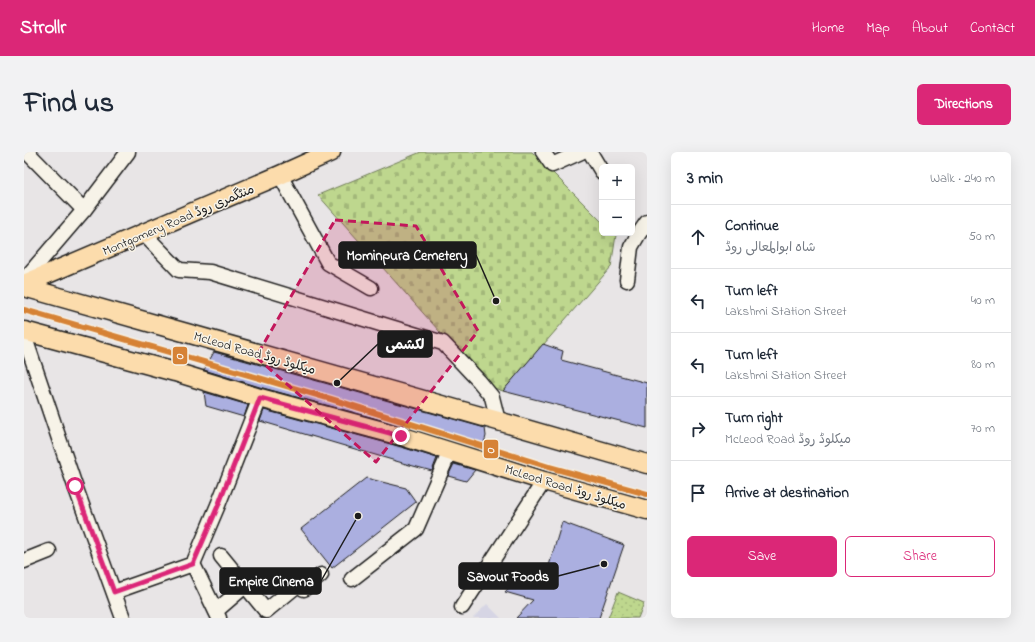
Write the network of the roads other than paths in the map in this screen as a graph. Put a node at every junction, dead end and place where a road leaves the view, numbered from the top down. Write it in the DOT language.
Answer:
graph roads {
  1 [pos="27,152"];
  2 [pos="128,152"];
  3 [pos="331,152"];
  4 [pos="543,152"];
  5 [pos="581,152"];
  6 [pos="590,152"];
  7 [pos="599,167"];
  8 [pos="280,176"];
  9 [pos="84,210"];
  10 [pos="647,222"];
  11 [pos="635,230"];
  12 [pos="143,233"];
  13 [pos="634,236"];
  14 [pos="24,280"];
  15 [pos="626,280"];
  16 [pos="24,284"];
  17 [pos="24,288"];
  18 [pos="371,288"];
  19 [pos="24,331"];
  20 [pos="24,336"];
  21 [pos="260,398"];
  22 [pos="498,421"];
  23 [pos="450,451"];
  24 [pos="647,464"];
  25 [pos="544,481"];
  26 [pos="647,510"];
  27 [pos="48,551"];
  28 [pos="221,556"];
  29 [pos="24,561"];
  30 [pos="193,564"];
  31 [pos="321,576"];
  32 [pos="352,579"];
  33 [pos="245,586"];
  34 [pos="114,592"];
  35 [pos="462,607"];
  36 [pos="217,615"];
  37 [pos="123,618"];
  1 -- 9 [label="street"];
  2 -- 9 [label="street"];
  3 -- 8 [label="main road, Montgomery Road منٹگمری روڈ"];
  4 -- 5 [label="street"];
  6 -- 7 [label="street"];
  8 -- 12 [label="main road, Montgomery Road منٹگمری روڈ"];
  8 -- 18 [label="street"];
  9 -- 14 [label="street"];
  10 -- 11 [label="street"];
  12 -- 16 [label="main road, Montgomery Road منٹگمری روڈ"];
  12 -- 22 [label="street"];
  13 -- 15 [label="street"];
  17 -- 22 [label="main road, McLeod Road میکلوڈ روڈ"];
  19 -- 21 [label="main road, McLeod Road میکلوڈ روڈ"];
  20 -- 34 [label="street"];
  21 -- 23 [label="main road, McLeod Road میکلوڈ روڈ"];
  21 -- 30 [label="street"];
  22 -- 24 [label="main road, McLeod Road میکلوڈ روڈ"];
  23 -- 25 [label="main road, McLeod Road میکلوڈ روڈ"];
  23 -- 32 [label="street"];
  25 -- 26 [label="main road, McLeod Road میکلوڈ روڈ"];
  25 -- 35 [label="street"];
  27 -- 29 [label="street"];
  28 -- 33 [label="street"];
  30 -- 34 [label="street"];
  30 -- 36 [label="street"];
  31 -- 33 [label="street"];
  33 -- 36 [label="street"];
  34 -- 37 [label="street"];
}
